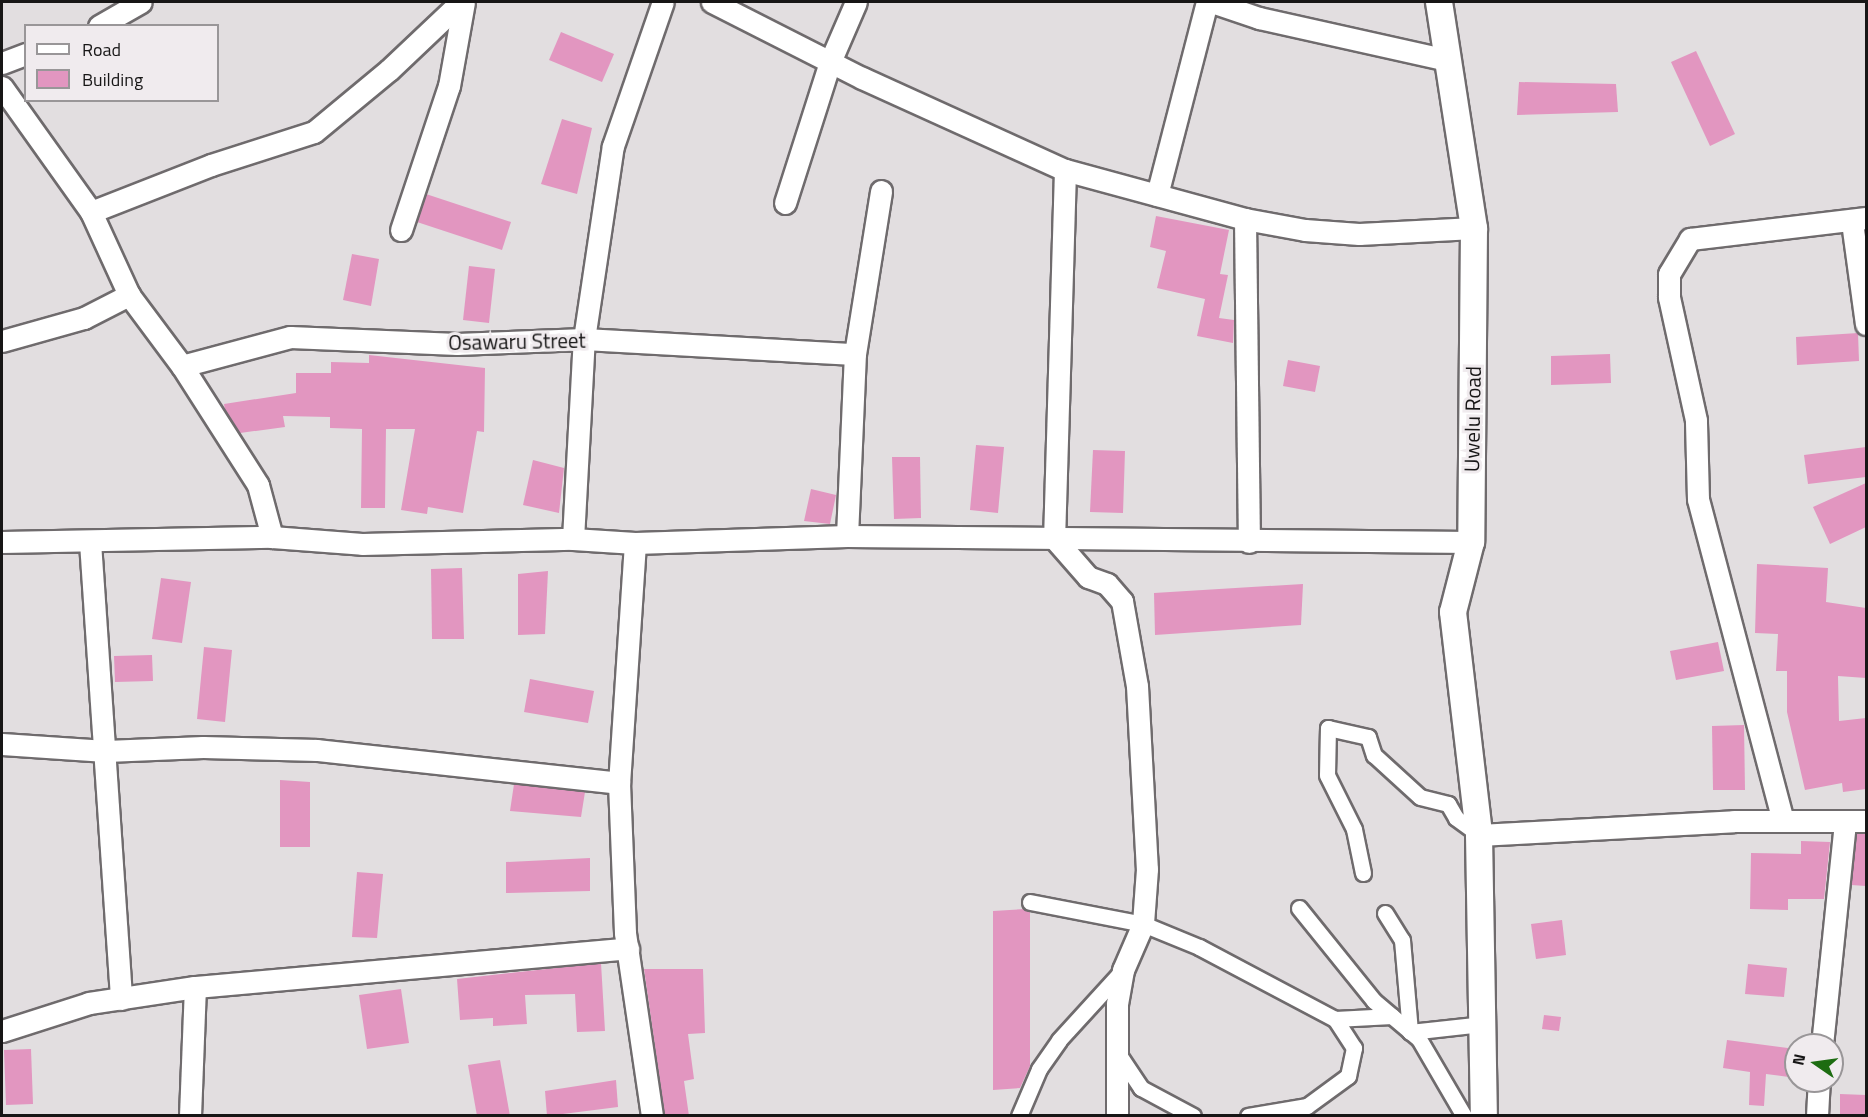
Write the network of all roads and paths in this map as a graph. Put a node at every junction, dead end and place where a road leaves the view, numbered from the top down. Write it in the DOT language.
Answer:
graph roads {
  1 [pos="141,2"];
  2 [pos="462,2"];
  3 [pos="663,2"];
  4 [pos="712,2"];
  5 [pos="856,2"];
  6 [pos="1207,2"];
  7 [pos="1212,2"];
  8 [pos="1439,2"];
  9 [pos="102,24"];
  10 [pos="24,55"];
  11 [pos="1447,60"];
  12 [pos="830,62"];
  13 [pos="2,63"];
  14 [pos="2,87"];
  15 [pos="1065,170"];
  16 [pos="881,191"];
  17 [pos="1157,195"];
  18 [pos="785,203"];
  19 [pos="91,212"];
  20 [pos="1245,219"];
  21 [pos="1859,220"];
  22 [pos="1474,228"];
  23 [pos="401,230"];
  24 [pos="129,295"];
  25 [pos="1866,324"];
  26 [pos="584,339"];
  27 [pos="2,341"];
  28 [pos="855,354"];
  29 [pos="182,366"];
  30 [pos="847,536"];
  31 [pos="272,537"];
  32 [pos="1054,538"];
  33 [pos="573,539"];
  34 [pos="2,542"];
  35 [pos="90,542"];
  36 [pos="1249,542"];
  37 [pos="1471,542"];
  38 [pos="635,543"];
  39 [pos="2,744"];
  40 [pos="106,751"];
  41 [pos="619,783"];
  42 [pos="1783,821"];
  43 [pos="1845,821"];
  44 [pos="1866,821"];
  45 [pos="1479,835"];
  46 [pos="1363,873"];
  47 [pos="1030,902"];
  48 [pos="1299,908"];
  49 [pos="1385,913"];
  50 [pos="1143,924"];
  51 [pos="628,948"];
  52 [pos="1123,970"];
  53 [pos="195,987"];
  54 [pos="121,999"];
  55 [pos="1392,1016"];
  56 [pos="1335,1019"];
  57 [pos="1482,1024"];
  58 [pos="2,1031"];
  59 [pos="1410,1032"];
  60 [pos="1823,1033"];
  61 [pos="1117,1052"];
  62 [pos="1819,1093"];
  63 [pos="190,1116"];
  64 [pos="652,1116"];
  65 [pos="1019,1116"];
  66 [pos="1116,1116"];
  67 [pos="1193,1116"];
  68 [pos="1248,1116"];
  69 [pos="1464,1116"];
  70 [pos="1484,1116"];
  71 [pos="1817,1116"];
  1 -- 9 [label="street"];
  2 -- 19 [label="street"];
  2 -- 23 [label="street"];
  3 -- 26 [label="street"];
  4 -- 12 [label="street"];
  5 -- 12 [label="street"];
  6 -- 17 [label="street"];
  7 -- 11 [label="street"];
  8 -- 11 [label="street, Uwelu Road"];
  10 -- 13 [label="street"];
  11 -- 22 [label="street, Uwelu Road"];
  12 -- 15 [label="street"];
  12 -- 18 [label="street"];
  14 -- 19 [label="street"];
  15 -- 17 [label="street"];
  15 -- 32 [label="street"];
  16 -- 28 [label="street"];
  17 -- 20 [label="street"];
  19 -- 24 [label="street"];
  20 -- 22 [label="street"];
  20 -- 36 [label="street"];
  21 -- 25 [label="street"];
  21 -- 42 [label="street"];
  22 -- 37 [label="street, Uwelu Road"];
  24 -- 27 [label="street"];
  24 -- 29 [label="street"];
  26 -- 28 [label="street, Osawaru Street"];
  26 -- 29 [label="street, Osawaru Street"];
  26 -- 33 [label="street"];
  28 -- 30 [label="street"];
  29 -- 31 [label="street"];
  30 -- 32 [label="street"];
  30 -- 38 [label="street"];
  31 -- 33 [label="street"];
  31 -- 35 [label="street"];
  32 -- 36 [label="street"];
  32 -- 50 [label="street"];
  33 -- 38 [label="street"];
  34 -- 35 [label="street"];
  35 -- 40 [label="street"];
  36 -- 37 [label="street"];
  37 -- 45 [label="street, Uwelu Road"];
  38 -- 41 [label="street"];
  39 -- 40 [label="street"];
  40 -- 41 [label="street"];
  40 -- 54 [label="street"];
  41 -- 51 [label="street"];
  42 -- 43 [label="street"];
  42 -- 45 [label="street"];
  43 -- 44 [label="street"];
  43 -- 60 [label="street"];
  45 -- 46 [label="street"];
  45 -- 57 [label="street, Uwelu Road"];
  47 -- 50 [label="street"];
  48 -- 55 [label="street"];
  49 -- 59 [label="street"];
  50 -- 52 [label="street"];
  50 -- 56 [label="street"];
  51 -- 53 [label="street"];
  51 -- 64 [label="street"];
  52 -- 61 [label="street"];
  52 -- 65 [label="street"];
  53 -- 54 [label="street"];
  53 -- 63 [label="street"];
  54 -- 58 [label="street"];
  55 -- 56 [label="street"];
  55 -- 59 [label="street"];
  56 -- 68 [label="street"];
  57 -- 59 [label="street"];
  57 -- 70 [label="street, Uwelu Road"];
  59 -- 69 [label="street"];
  61 -- 66 [label="street"];
  61 -- 67 [label="street"];
  62 -- 71 [label="street"];
}
